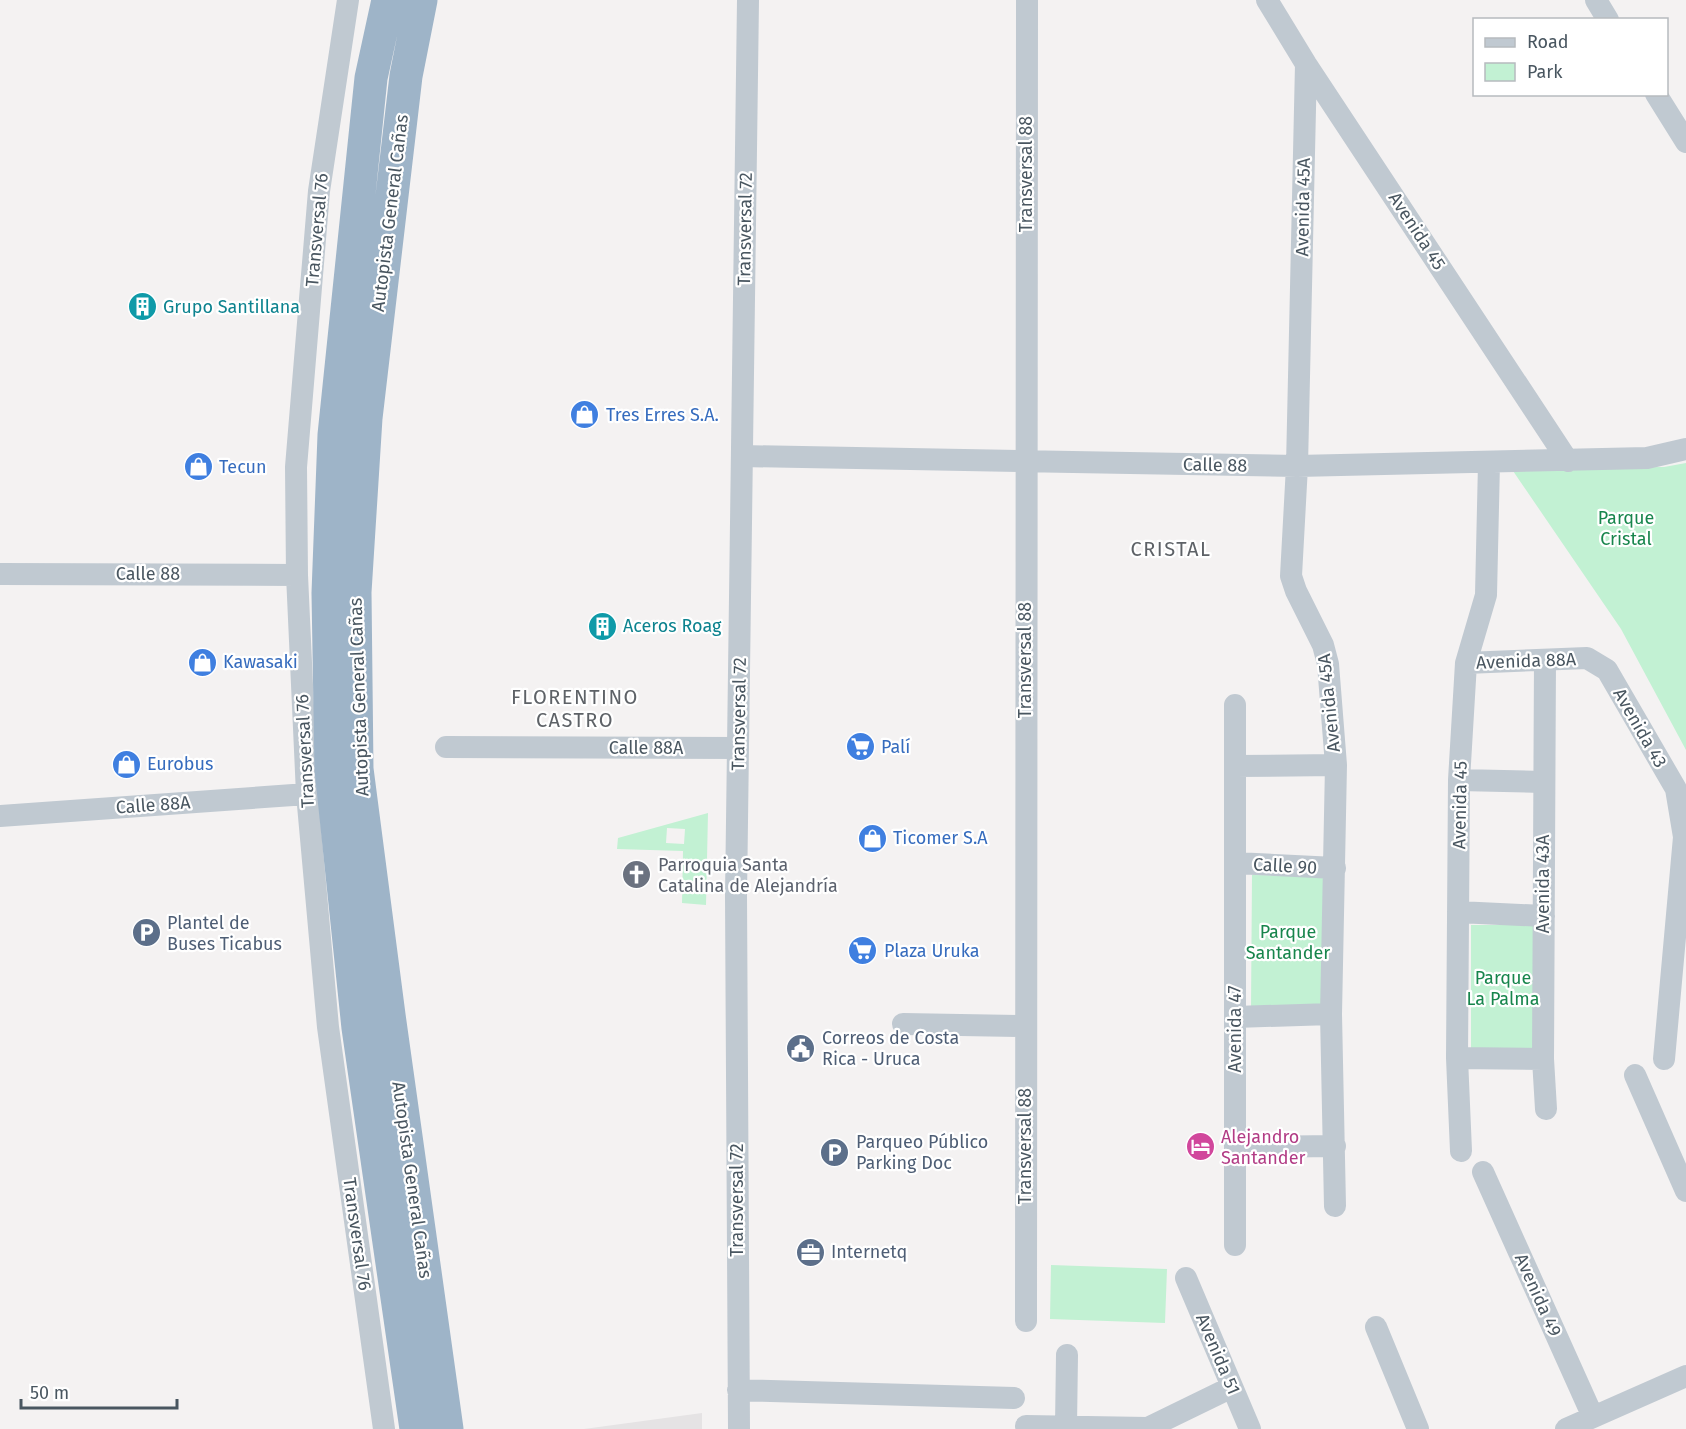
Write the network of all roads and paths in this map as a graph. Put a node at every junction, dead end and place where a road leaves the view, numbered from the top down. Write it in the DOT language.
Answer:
graph roads {
  1 [pos="348,0"];
  2 [pos="388,0"];
  3 [pos="421,0"];
  4 [pos="748,0"];
  5 [pos="1027,0"];
  6 [pos="1267,0"];
  7 [pos="1596,0"];
  8 [pos="1607,18"];
  9 [pos="1306,64"];
  10 [pos="1657,96"];
  11 [pos="1686,142"];
  12 [pos="1686,449"];
  13 [pos="742,456"];
  14 [pos="1568,460"];
  15 [pos="1025,462"];
  16 [pos="1489,463"];
  17 [pos="1297,466"];
  18 [pos="0,573"];
  19 [pos="297,575"];
  20 [pos="1587,658"];
  21 [pos="1545,660"];
  22 [pos="1466,663"];
  23 [pos="1235,705"];
  24 [pos="446,747"];
  25 [pos="738,748"];
  26 [pos="1336,765"];
  27 [pos="1235,766"];
  28 [pos="1459,780"];
  29 [pos="1543,782"];
  30 [pos="307,794"];
  31 [pos="0,816"];
  32 [pos="1235,863"];
  33 [pos="1335,868"];
  34 [pos="1458,912"];
  35 [pos="1544,916"];
  36 [pos="1331,1014"];
  37 [pos="1235,1017"];
  38 [pos="903,1024"];
  39 [pos="1025,1026"];
  40 [pos="1457,1058"];
  41 [pos="1543,1059"];
  42 [pos="1664,1059"];
  43 [pos="1635,1075"];
  44 [pos="1546,1109"];
  45 [pos="1335,1146"];
  46 [pos="1235,1147"];
  47 [pos="1461,1150"];
  48 [pos="1483,1172"];
  49 [pos="1686,1191"];
  50 [pos="1335,1206"];
  51 [pos="1235,1245"];
  52 [pos="1186,1278"];
  53 [pos="1026,1321"];
  54 [pos="1376,1327"];
  55 [pos="1067,1355"];
  56 [pos="1686,1376"];
  57 [pos="1232,1387"];
  58 [pos="738,1390"];
  59 [pos="1014,1398"];
  60 [pos="1593,1417"];
  61 [pos="1026,1425"];
  62 [pos="1066,1426"];
  63 [pos="384,1429"];
  64 [pos="416,1429"];
  65 [pos="447,1429"];
  66 [pos="739,1429"];
  67 [pos="1250,1429"];
  68 [pos="1418,1429"];
  69 [pos="1566,1429"];
  1 -- 19 [label="street, Transversal 76"];
  2 -- 64 [label="highway, Autopista General Cañas"];
  3 -- 65 [label="highway, Autopista General Cañas"];
  4 -- 13 [label="street, Transversal 72"];
  5 -- 15 [label="street, Transversal 88"];
  6 -- 9 [label="street, Avenida 45"];
  7 -- 8 [label="street"];
  9 -- 14 [label="street, Avenida 45"];
  9 -- 17 [label="street, Avenida 45A"];
  10 -- 11 [label="street"];
  12 -- 14 [label="street, Calle 88"];
  13 -- 15 [label="street, Calle 88"];
  13 -- 25 [label="street, Transversal 72"];
  14 -- 16 [label="street, Calle 88"];
  15 -- 17 [label="street, Calle 88"];
  15 -- 39 [label="street, Transversal 88"];
  16 -- 17 [label="street, Calle 88"];
  16 -- 22 [label="street, Avenida 45"];
  17 -- 26 [label="street, Avenida 45A"];
  18 -- 19 [label="street, Calle 88"];
  19 -- 30 [label="street, Transversal 76"];
  20 -- 21 [label="street, Avenida 88A"];
  20 -- 42 [label="street, Avenida 43"];
  21 -- 22 [label="street, Avenida 88A"];
  21 -- 29 [label="street, Avenida 43A"];
  22 -- 28 [label="street, Avenida 45"];
  23 -- 27 [label="street, Avenida 47"];
  24 -- 25 [label="street, Calle 88A"];
  25 -- 58 [label="street, Transversal 72"];
  26 -- 27 [label="street"];
  26 -- 33 [label="street, Avenida 45A"];
  27 -- 32 [label="street, Avenida 47"];
  28 -- 29 [label="street"];
  28 -- 34 [label="street, Avenida 45"];
  29 -- 35 [label="street, Avenida 43A"];
  30 -- 31 [label="street, Calle 88A"];
  30 -- 63 [label="street, Transversal 76"];
  32 -- 33 [label="street, Calle 90"];
  32 -- 37 [label="street, Avenida 47"];
  33 -- 36 [label="street, Avenida 45A"];
  34 -- 35 [label="street"];
  34 -- 40 [label="street, Avenida 45"];
  35 -- 41 [label="street, Avenida 43A"];
  36 -- 37 [label="street"];
  36 -- 45 [label="street, Avenida 45A"];
  37 -- 46 [label="street, Avenida 47"];
  38 -- 39 [label="street"];
  39 -- 53 [label="street, Transversal 88"];
  40 -- 41 [label="street"];
  40 -- 47 [label="street, Avenida 45"];
  41 -- 44 [label="street, Avenida 43A"];
  43 -- 49 [label="street"];
  45 -- 46 [label="street"];
  45 -- 50 [label="street, Avenida 45A"];
  46 -- 51 [label="street, Avenida 47"];
  48 -- 60 [label="street, Avenida 49"];
  52 -- 57 [label="street, Avenida 51"];
  54 -- 68 [label="street"];
  55 -- 62 [label="street"];
  56 -- 60 [label="street"];
  57 -- 62 [label="street"];
  57 -- 67 [label="street, Avenida 51"];
  58 -- 59 [label="street"];
  58 -- 66 [label="street, Transversal 72"];
  60 -- 69 [label="street"];
  61 -- 62 [label="street"];
}
